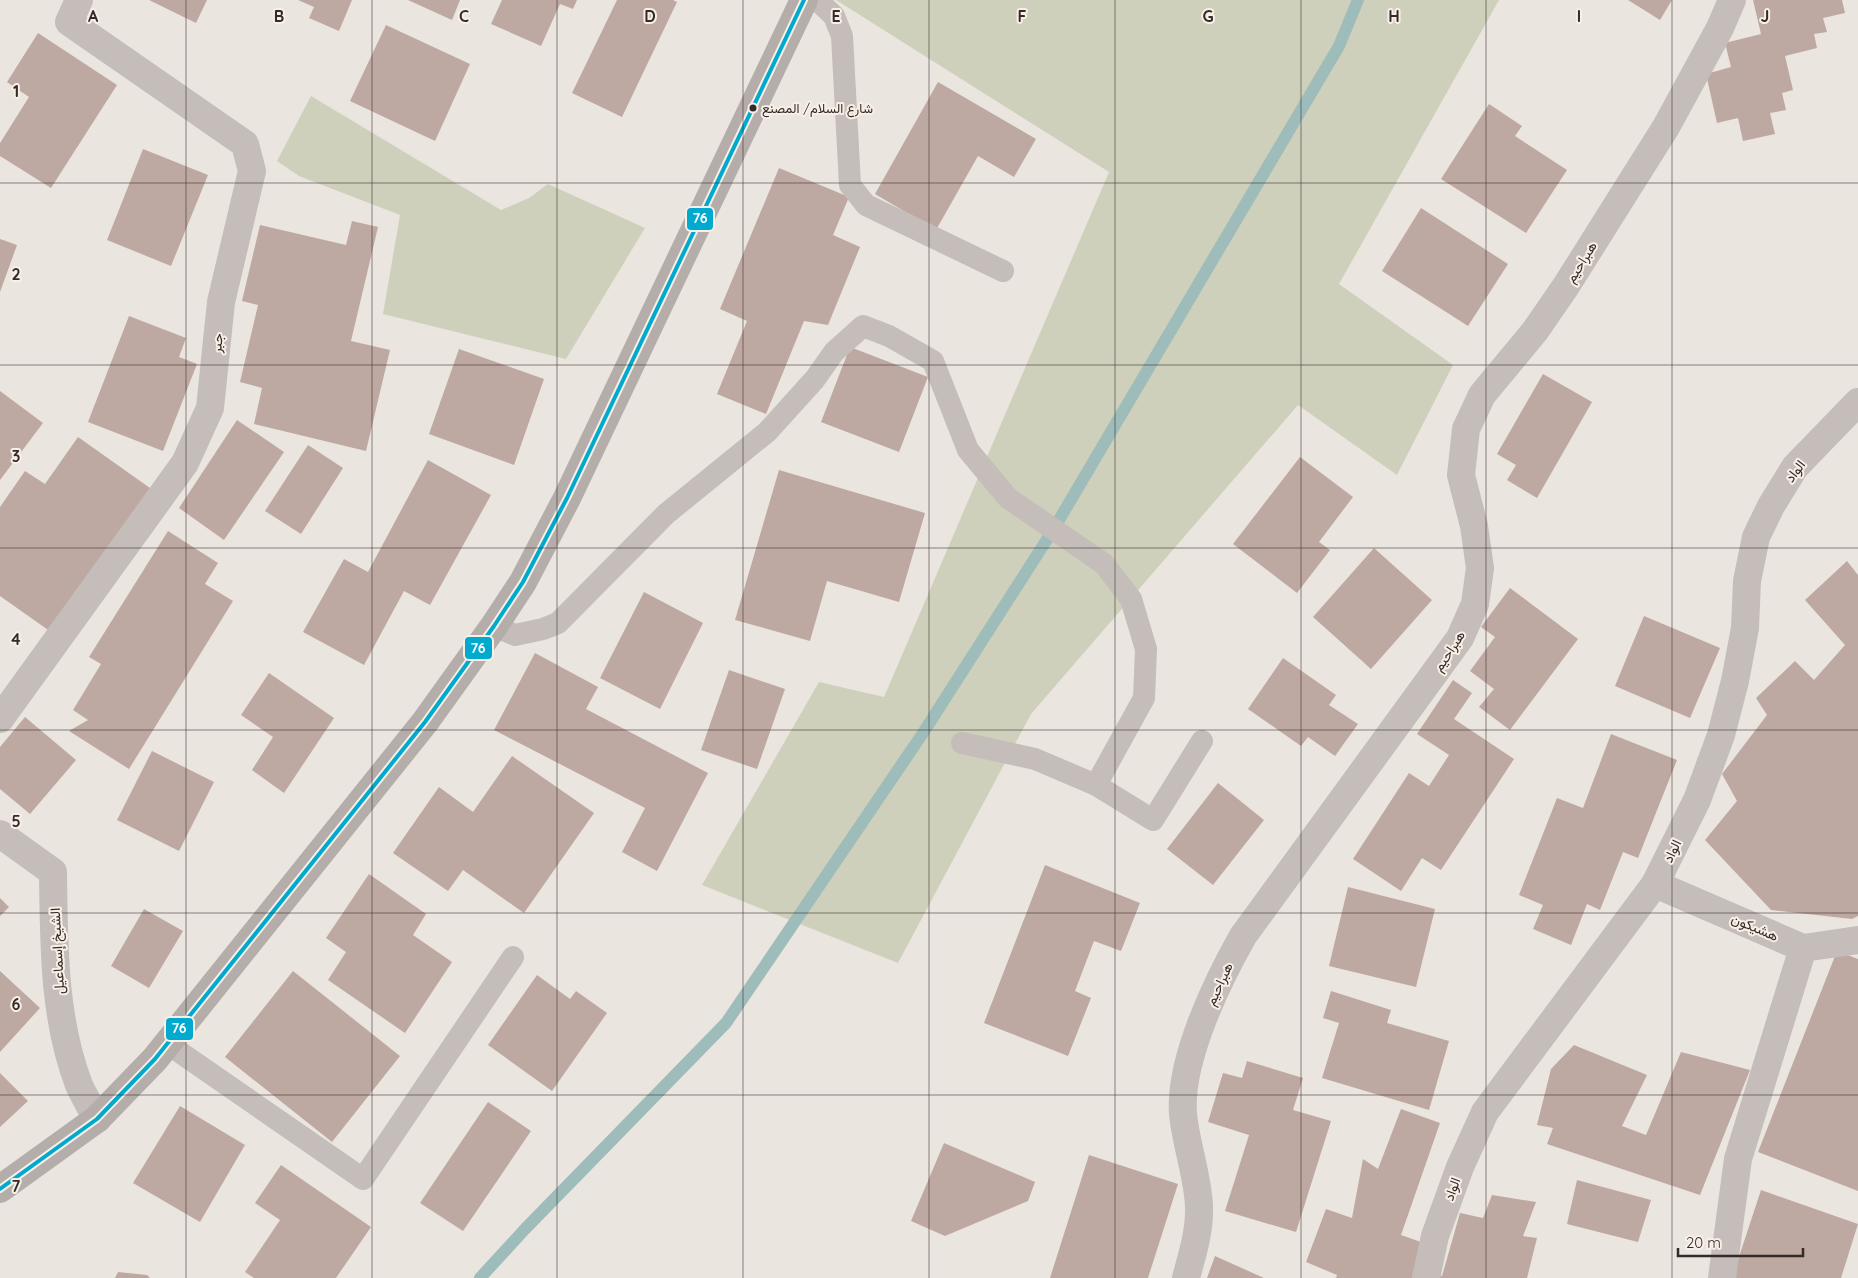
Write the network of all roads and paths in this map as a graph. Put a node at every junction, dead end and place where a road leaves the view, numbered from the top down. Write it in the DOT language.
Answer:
graph roads {
  1 [pos="79,0"];
  2 [pos="804,0"];
  3 [pos="816,0"];
  4 [pos="1732,0"];
  5 [pos="1003,271"];
  6 [pos="1858,402"];
  7 [pos="494,626"];
  8 [pos="0,719"];
  9 [pos="1202,741"];
  10 [pos="962,743"];
  11 [pos="1096,785"];
  12 [pos="0,834"];
  13 [pos="1655,884"];
  14 [pos="1858,940"];
  15 [pos="1803,948"];
  16 [pos="513,957"];
  17 [pos="168,1044"];
  18 [pos="97,1119"];
  19 [pos="0,1189"];
  20 [pos="1186,1278"];
  21 [pos="1426,1278"];
  22 [pos="1722,1278"];
  1 -- 8 [label="street, جبر"];
  2 -- 7 [label="main road"];
  3 -- 5 [label="lane"];
  4 -- 20 [label="street, هبراحيم"];
  6 -- 13 [label="street, الواد"];
  7 -- 11 [label="lane"];
  7 -- 17 [label="main road"];
  9 -- 11 [label="lane"];
  10 -- 11 [label="lane"];
  12 -- 18 [label="street, الشيخ إسماعيل"];
  13 -- 15 [label="street, هشيكون"];
  13 -- 21 [label="street, الواد"];
  14 -- 15 [label="street"];
  15 -- 22 [label="street"];
  16 -- 17 [label="lane"];
  17 -- 18 [label="main road"];
  18 -- 19 [label="main road"];
}
